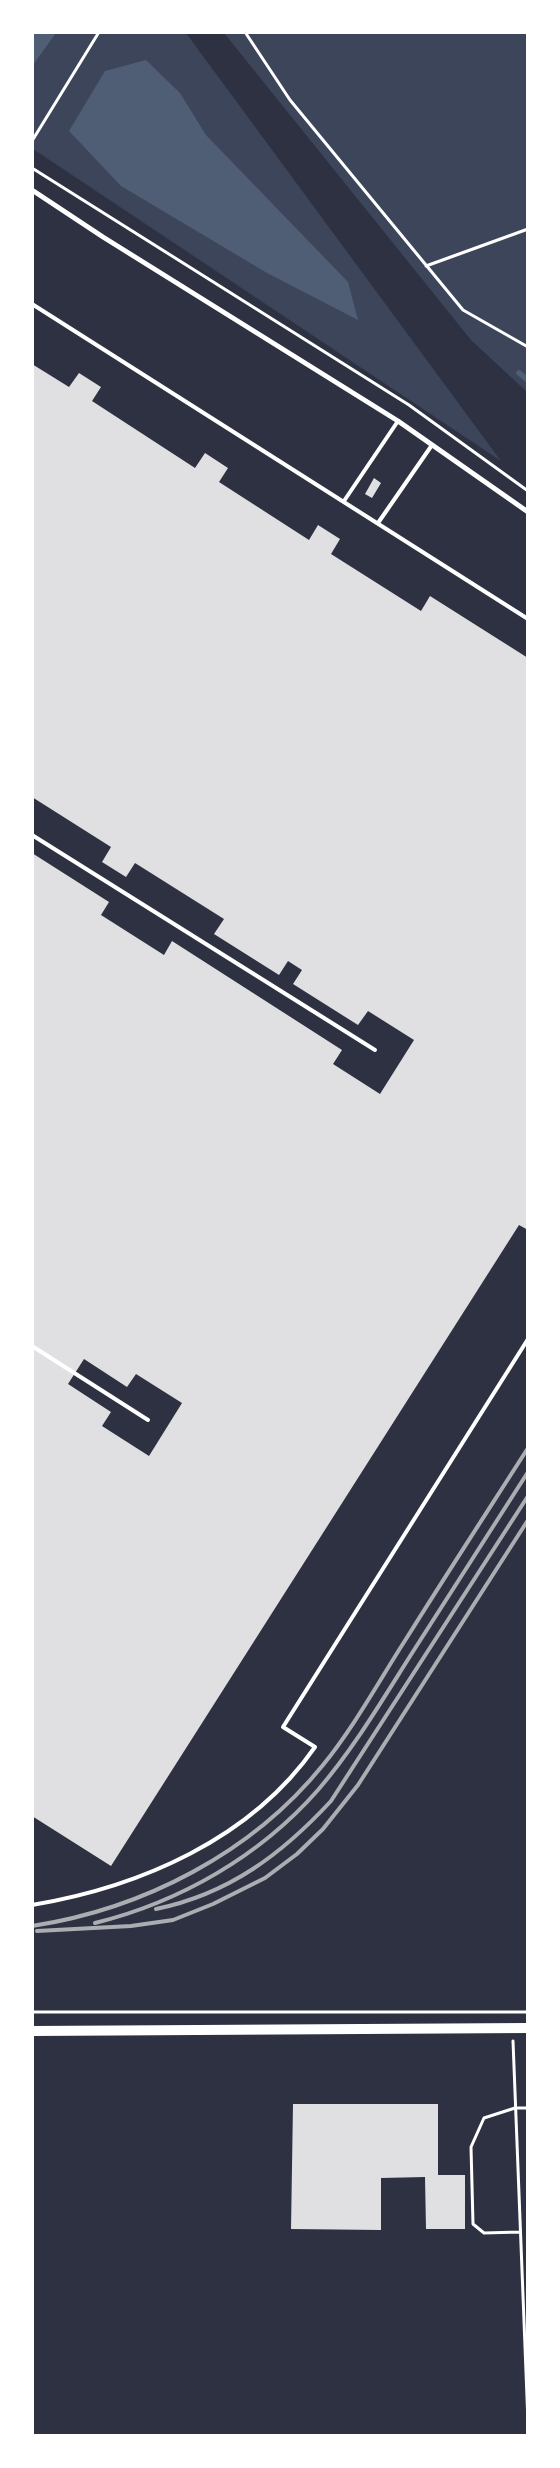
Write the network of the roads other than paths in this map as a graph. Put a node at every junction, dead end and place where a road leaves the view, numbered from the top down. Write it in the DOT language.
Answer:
graph roads {
  1 [pos="32,190"];
  2 [pos="32,304"];
  3 [pos="398,421"];
  4 [pos="432,444"];
  5 [pos="344,501"];
  6 [pos="528,512"];
  7 [pos="378,523"];
  8 [pos="528,619"];
  9 [pos="32,835"];
  10 [pos="374,1050"];
  11 [pos="528,1339"];
  12 [pos="32,1346"];
  13 [pos="148,1420"];
  14 [pos="32,1905"];
  15 [pos="528,2028"];
  16 [pos="32,2031"];
  1 -- 3 [label="street"];
  2 -- 5 [label="lane"];
  3 -- 4 [label="street"];
  3 -- 5 [label="lane"];
  4 -- 6 [label="street"];
  4 -- 7 [label="lane"];
  5 -- 7 [label="lane"];
  7 -- 8 [label="lane"];
  9 -- 10 [label="lane"];
  11 -- 14 [label="lane"];
  12 -- 13 [label="lane"];
  15 -- 16 [label="main road"];
}
